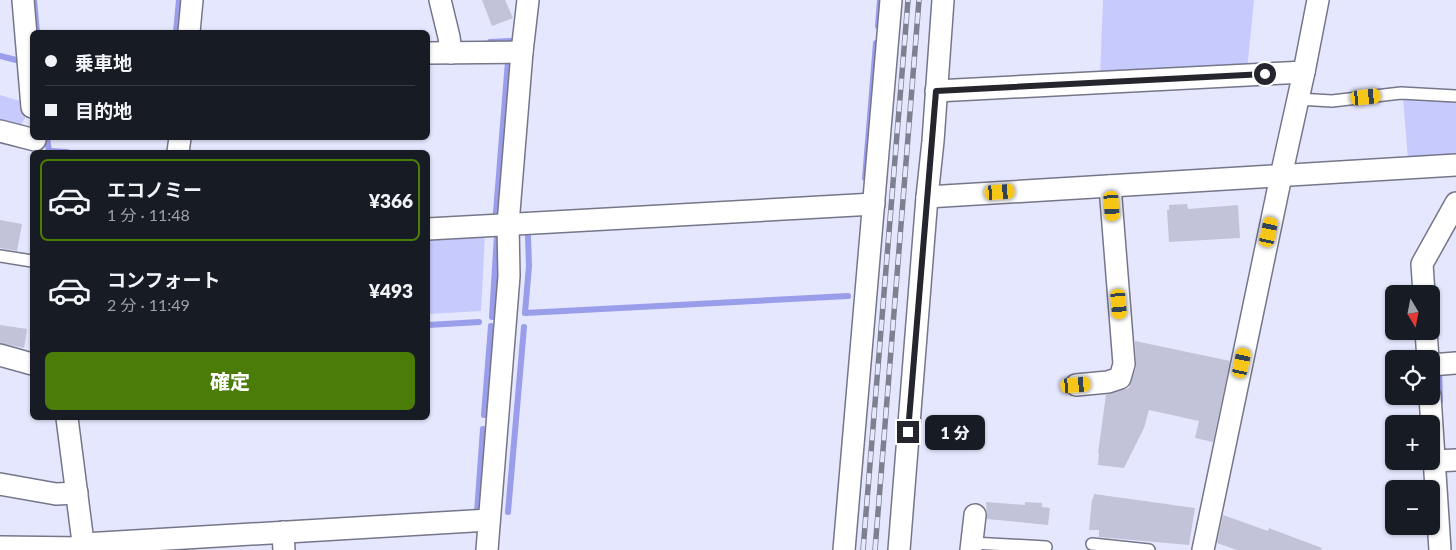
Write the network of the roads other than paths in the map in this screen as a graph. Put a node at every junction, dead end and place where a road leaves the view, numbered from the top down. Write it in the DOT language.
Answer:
graph roads {
  1 [pos="23,0"];
  2 [pos="192,0"];
  3 [pos="440,0"];
  4 [pos="528,0"];
  5 [pos="891,0"];
  6 [pos="943,0"];
  7 [pos="1318,0"];
  8 [pos="189,30"];
  9 [pos="522,52"];
  10 [pos="430,53"];
  11 [pos="451,53"];
  12 [pos="1304,72"];
  13 [pos="30,82"];
  14 [pos="936,91"];
  15 [pos="1456,96"];
  16 [pos="1298,99"];
  17 [pos="0,131"];
  18 [pos="36,143"];
  19 [pos="1456,165"];
  20 [pos="1281,176"];
  21 [pos="1110,186"];
  22 [pos="927,197"];
  23 [pos="1456,203"];
  24 [pos="874,204"];
  25 [pos="508,224"];
  26 [pos="430,229"];
  27 [pos="0,256"];
  28 [pos="30,261"];
  29 [pos="1423,285"];
  30 [pos="0,355"];
  31 [pos="30,363"];
  32 [pos="1456,363"];
  33 [pos="1440,364"];
  34 [pos="1076,385"];
  35 [pos="67,420"];
  36 [pos="1456,460"];
  37 [pos="1440,461"];
  38 [pos="1436,470"];
  39 [pos="0,484"];
  40 [pos="77,493"];
  41 [pos="975,516"];
  42 [pos="489,520"];
  43 [pos="284,541"];
  44 [pos="1092,544"];
  45 [pos="972,546"];
  46 [pos="0,547"];
  47 [pos="1046,547"];
  48 [pos="84,548"];
  49 [pos="487,550"];
  50 [pos="844,550"];
  51 [pos="899,550"];
  52 [pos="1149,550"];
  53 [pos="1204,550"];
  54 [pos="1440,550"];
  1 -- 13 [label="street"];
  2 -- 8 [label="street"];
  3 -- 11 [label="street"];
  4 -- 9 [label="street"];
  5 -- 24 [label="street"];
  6 -- 14 [label="street"];
  7 -- 12 [label="street"];
  9 -- 11 [label="street"];
  9 -- 25 [label="street"];
  10 -- 11 [label="street"];
  12 -- 14 [label="street"];
  12 -- 16 [label="street"];
  14 -- 22 [label="street"];
  15 -- 16 [label="lane"];
  16 -- 20 [label="street"];
  17 -- 18 [label="street"];
  19 -- 20 [label="street"];
  20 -- 21 [label="street"];
  20 -- 53 [label="street"];
  21 -- 22 [label="street"];
  21 -- 34 [label="street"];
  22 -- 51 [label="street"];
  23 -- 29 [label="street"];
  24 -- 25 [label="street"];
  24 -- 50 [label="street"];
  25 -- 26 [label="street"];
  25 -- 42 [label="street"];
  27 -- 28 [label="lane"];
  30 -- 31 [label="street"];
  32 -- 33 [label="street"];
  35 -- 40 [label="street"];
  36 -- 37 [label="street"];
  38 -- 54 [label="street"];
  39 -- 40 [label="street"];
  40 -- 48 [label="street"];
  41 -- 45 [label="street"];
  42 -- 43 [label="street"];
  42 -- 49 [label="street"];
  43 -- 48 [label="street"];
  44 -- 52 [label="lane"];
  45 -- 47 [label="lane"];
  46 -- 48 [label="street"];
}
